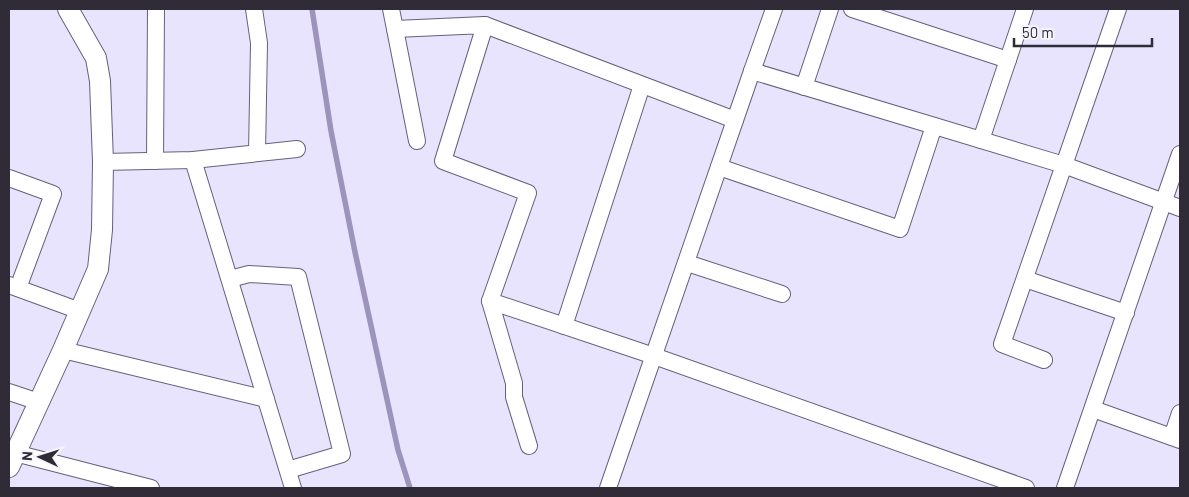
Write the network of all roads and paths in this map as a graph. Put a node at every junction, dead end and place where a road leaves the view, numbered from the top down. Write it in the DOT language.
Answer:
graph roads {
  1 [pos="68,9"];
  2 [pos="156,9"];
  3 [pos="254,9"];
  4 [pos="391,9"];
  5 [pos="774,9"];
  6 [pos="830,9"];
  7 [pos="852,9"];
  8 [pos="1025,9"];
  9 [pos="1118,9"];
  10 [pos="485,25"];
  11 [pos="395,28"];
  12 [pos="1008,60"];
  13 [pos="752,71"];
  14 [pos="642,85"];
  15 [pos="804,87"];
  16 [pos="735,120"];
  17 [pos="934,126"];
  18 [pos="981,140"];
  19 [pos="417,141"];
  20 [pos="297,149"];
  21 [pos="257,153"];
  22 [pos="1180,154"];
  23 [pos="194,160"];
  24 [pos="155,161"];
  25 [pos="103,162"];
  26 [pos="1064,165"];
  27 [pos="719,167"];
  28 [pos="9,178"];
  29 [pos="1164,202"];
  30 [pos="1180,208"];
  31 [pos="687,263"];
  32 [pos="230,279"];
  33 [pos="1025,279"];
  34 [pos="13,286"];
  35 [pos="782,294"];
  36 [pos="490,301"];
  37 [pos="80,311"];
  38 [pos="1126,313"];
  39 [pos="564,326"];
  40 [pos="63,350"];
  41 [pos="654,356"];
  42 [pos="1044,360"];
  43 [pos="9,392"];
  44 [pos="266,399"];
  45 [pos="39,402"];
  46 [pos="1093,409"];
  47 [pos="1180,413"];
  48 [pos="1176,439"];
  49 [pos="529,446"];
  50 [pos="12,460"];
  51 [pos="288,470"];
  52 [pos="152,488"];
  53 [pos="293,488"];
  54 [pos="608,488"];
  55 [pos="1026,488"];
  56 [pos="1066,488"];
  1 -- 25 [label="street"];
  2 -- 24 [label="street"];
  3 -- 21 [label="street"];
  4 -- 11 [label="street"];
  5 -- 13 [label="street"];
  6 -- 15 [label="street"];
  7 -- 12 [label="street"];
  8 -- 12 [label="street"];
  9 -- 26 [label="street"];
  10 -- 11 [label="street"];
  10 -- 14 [label="street"];
  10 -- 36 [label="street"];
  11 -- 19 [label="street"];
  12 -- 18 [label="street"];
  13 -- 15 [label="street"];
  13 -- 16 [label="street"];
  14 -- 16 [label="street"];
  14 -- 39 [label="street"];
  15 -- 17 [label="street"];
  16 -- 27 [label="street"];
  17 -- 18 [label="street"];
  17 -- 27 [label="street"];
  18 -- 26 [label="street"];
  20 -- 21 [label="street"];
  21 -- 23 [label="street"];
  22 -- 29 [label="street"];
  23 -- 24 [label="street"];
  23 -- 32 [label="street"];
  24 -- 25 [label="street"];
  25 -- 37 [label="street"];
  26 -- 29 [label="street"];
  26 -- 33 [label="street"];
  27 -- 31 [label="street"];
  28 -- 34 [label="street"];
  29 -- 30 [label="street"];
  29 -- 38 [label="street"];
  31 -- 35 [label="street"];
  31 -- 41 [label="street"];
  32 -- 44 [label="street"];
  32 -- 51 [label="street"];
  33 -- 38 [label="street"];
  33 -- 42 [label="street"];
  34 -- 37 [label="street"];
  36 -- 39 [label="street"];
  36 -- 49 [label="street"];
  37 -- 40 [label="street"];
  38 -- 46 [label="street"];
  39 -- 41 [label="street"];
  40 -- 44 [label="street"];
  40 -- 45 [label="street"];
  41 -- 54 [label="street"];
  41 -- 55 [label="street"];
  43 -- 45 [label="street"];
  44 -- 51 [label="street"];
  45 -- 50 [label="street"];
  46 -- 48 [label="street"];
  46 -- 56 [label="street"];
  47 -- 48 [label="street"];
  50 -- 52 [label="street"];
  51 -- 53 [label="street"];
}
